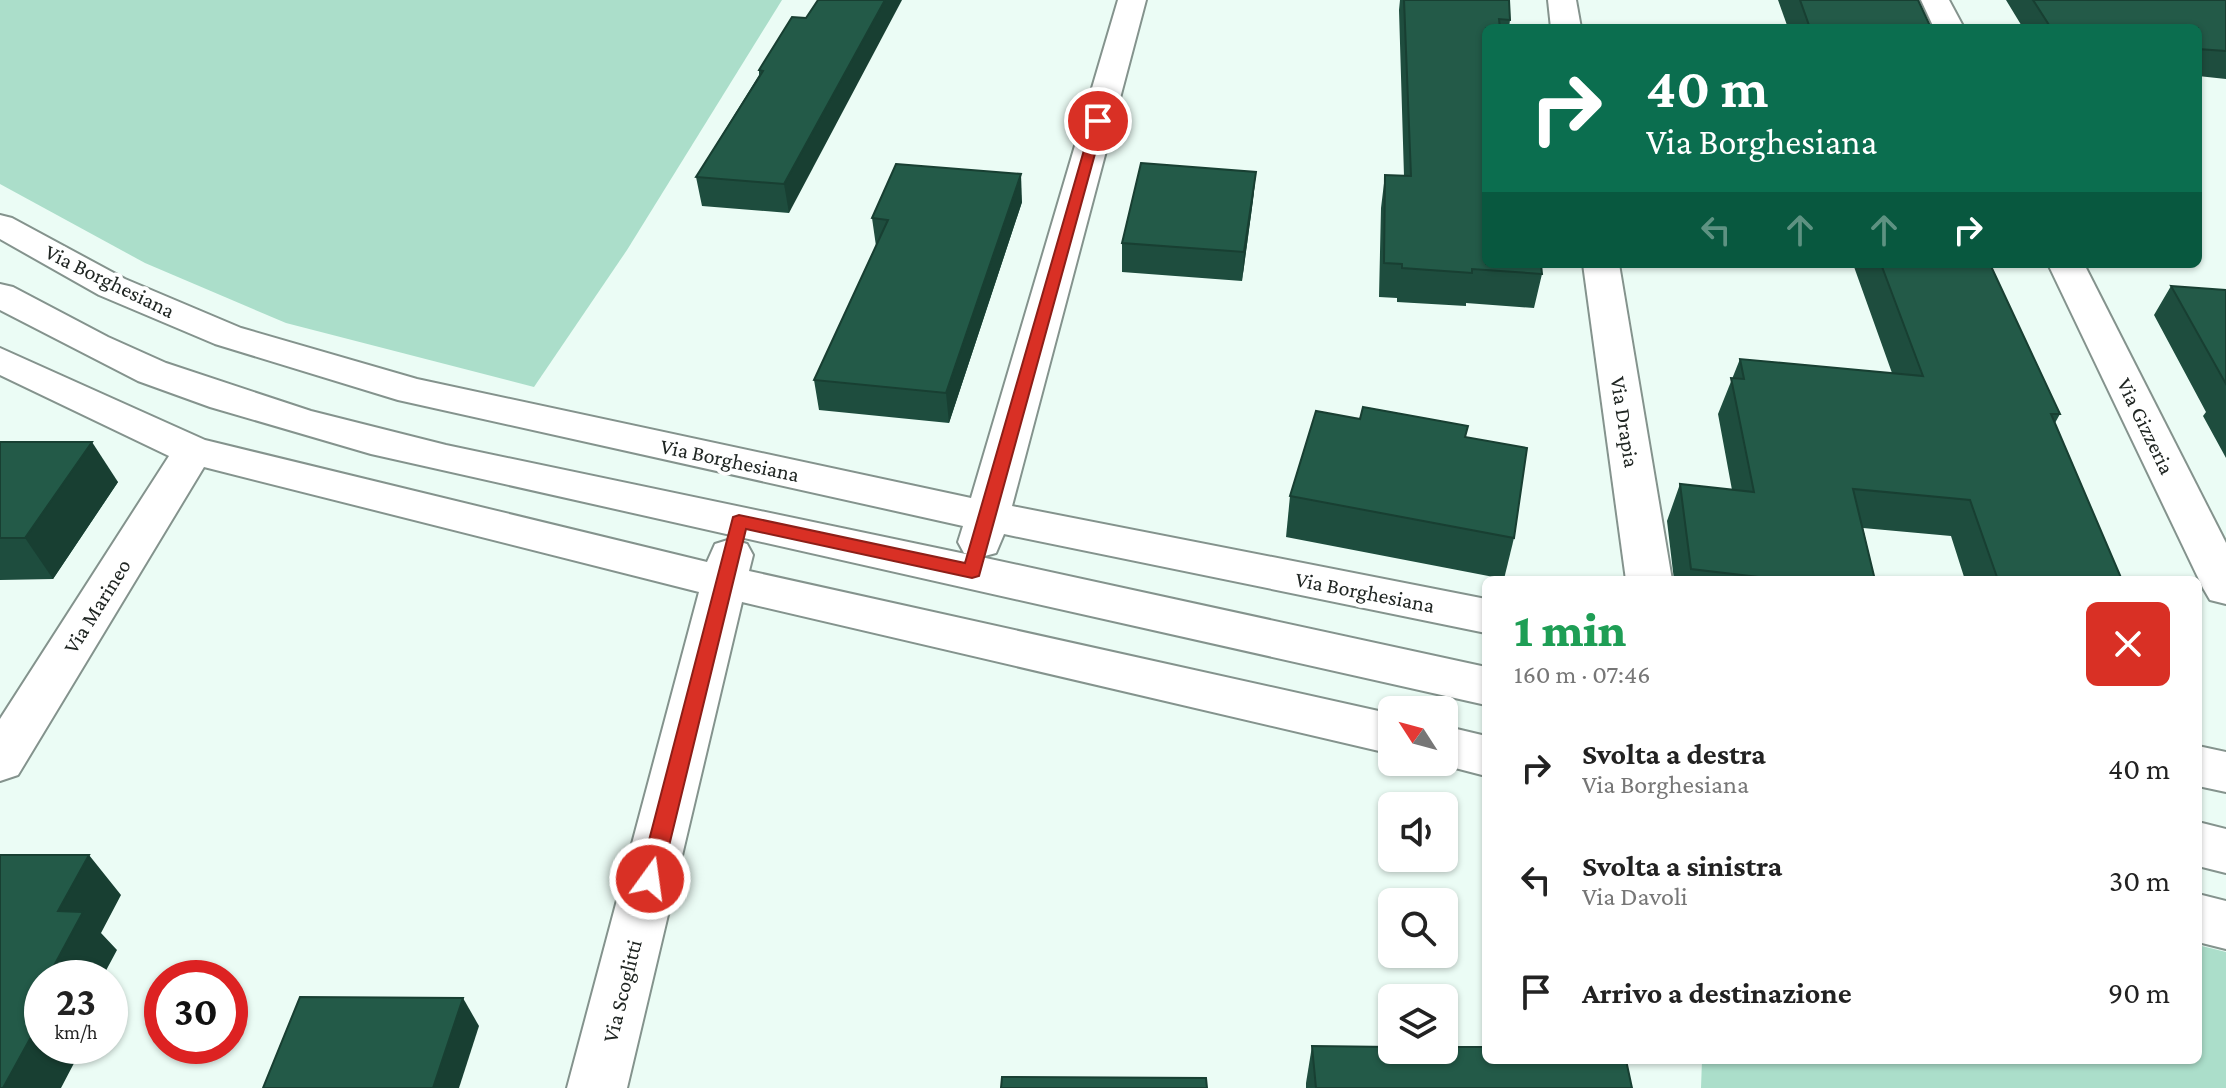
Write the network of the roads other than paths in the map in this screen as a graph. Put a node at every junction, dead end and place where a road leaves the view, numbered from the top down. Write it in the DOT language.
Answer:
graph roads {
  1 [pos="1132,0"];
  2 [pos="1562,0"];
  3 [pos="1935,0"];
  4 [pos="1565,24"];
  5 [pos="1947,24"];
  6 [pos="0,225"];
  7 [pos="1602,268"];
  8 [pos="2068,268"];
  9 [pos="0,295"];
  10 [pos="0,360"];
  11 [pos="412,391"];
  12 [pos="366,439"];
  13 [pos="193,451"];
  14 [pos="987,516"];
  15 [pos="739,521"];
  16 [pos="972,572"];
  17 [pos="1648,576"];
  18 [pos="724,582"];
  19 [pos="2226,588"];
  20 [pos="1482,615"];
  21 [pos="1482,685"];
  22 [pos="1378,731"];
  23 [pos="1458,749"];
  24 [pos="1482,755"];
  25 [pos="0,761"];
  26 [pos="2202,767"];
  27 [pos="2226,772"];
  28 [pos="2202,845"];
  29 [pos="2226,851"];
  30 [pos="2202,919"];
  31 [pos="2226,925"];
  32 [pos="597,1088"];
  1 -- 14 [label="street"];
  2 -- 4 [label="street"];
  3 -- 5 [label="street"];
  6 -- 11 [label="street, Via Borghesiana"];
  7 -- 17 [label="street, Via Drapia"];
  8 -- 19 [label="street, Via Gizzeria"];
  9 -- 12 [label="street"];
  10 -- 13 [label="street"];
  11 -- 12 [label="street"];
  11 -- 14 [label="street, Via Borghesiana"];
  12 -- 15 [label="street"];
  13 -- 18 [label="street"];
  13 -- 25 [label="street, Via Marineo"];
  14 -- 16 [label="street"];
  14 -- 20 [label="street, Via Borghesiana"];
  15 -- 16 [label="street"];
  15 -- 18 [label="street, Via Scoglitti"];
  16 -- 21 [label="street"];
  18 -- 22 [label="street"];
  18 -- 32 [label="street, Via Scoglitti"];
  23 -- 24 [label="street"];
  26 -- 27 [label="street"];
  28 -- 29 [label="street"];
  30 -- 31 [label="street"];
}
